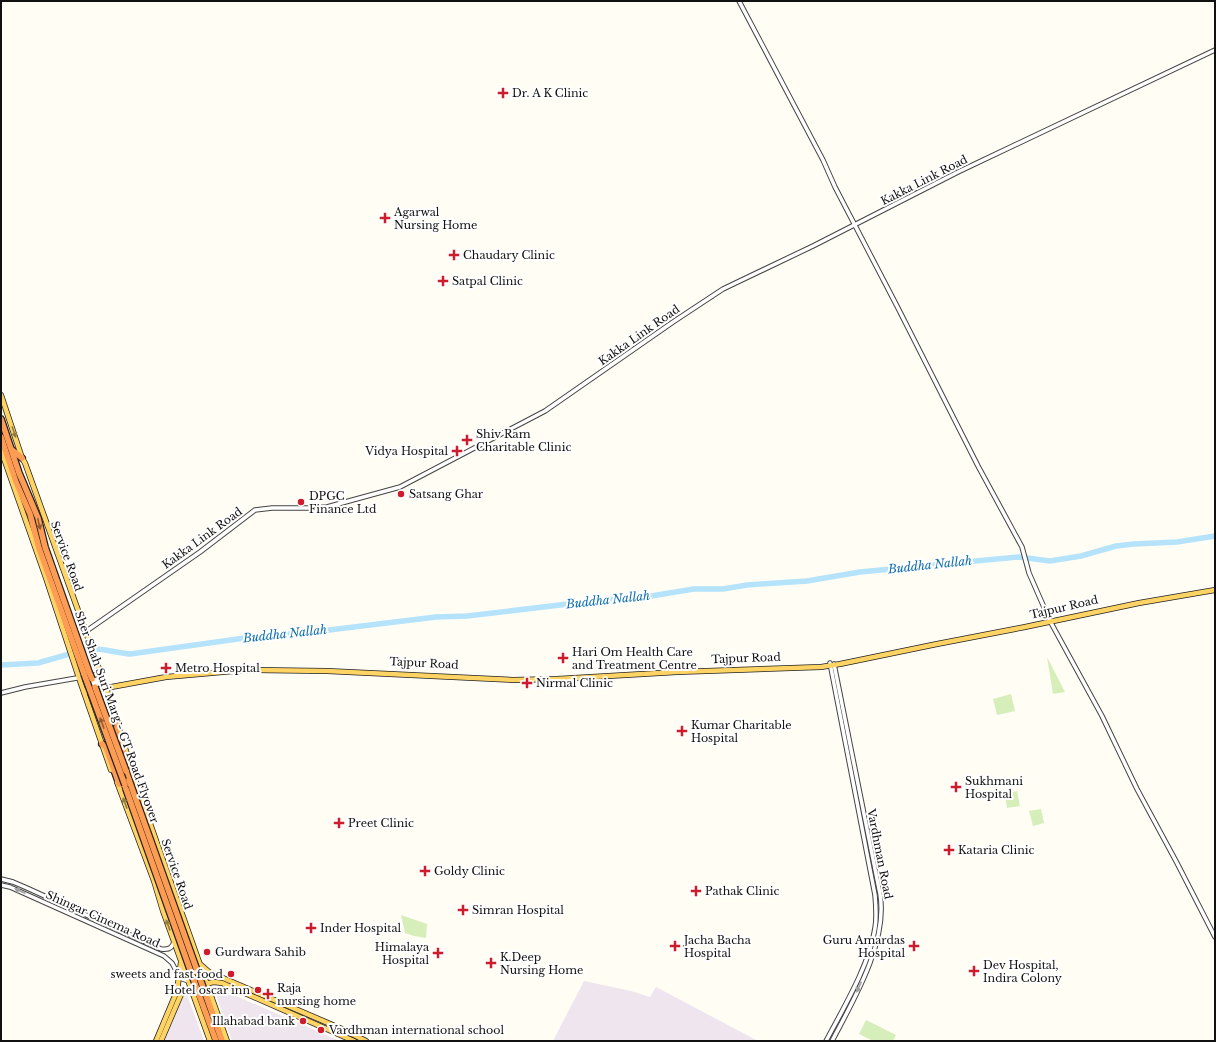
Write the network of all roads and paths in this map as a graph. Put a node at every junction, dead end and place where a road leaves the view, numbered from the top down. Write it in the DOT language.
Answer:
graph roads {
  1 [pos="739,1"];
  2 [pos="1215,50"];
  3 [pos="856,225"];
  4 [pos="1,395"];
  5 [pos="1,419"];
  6 [pos="1,437"];
  7 [pos="1,450"];
  8 [pos="12,450"];
  9 [pos="22,458"];
  10 [pos="1215,588"];
  11 [pos="1050,620"];
  12 [pos="71,627"];
  13 [pos="85,632"];
  14 [pos="832,664"];
  15 [pos="100,674"];
  16 [pos="79,678"];
  17 [pos="105,686"];
  18 [pos="84,692"];
  19 [pos="1,693"];
  20 [pos="118,723"];
  21 [pos="102,744"];
  22 [pos="126,771"];
  23 [pos="125,785"];
  24 [pos="1,879"];
  25 [pos="1,885"];
  26 [pos="1215,937"];
  27 [pos="174,940"];
  28 [pos="198,960"];
  29 [pos="182,962"];
  30 [pos="180,978"];
  31 [pos="188,981"];
  32 [pos="206,983"];
  33 [pos="190,987"];
  34 [pos="201,991"];
  35 [pos="156,1041"];
  36 [pos="161,1041"];
  37 [pos="210,1041"];
  38 [pos="216,1041"];
  39 [pos="222,1041"];
  40 [pos="227,1041"];
  41 [pos="354,1041"];
  42 [pos="366,1041"];
  43 [pos="826,1041"];
  44 [pos="832,1041"];
  1 -- 3 [label="street"];
  2 -- 3 [label="street, Kakka Link Road"];
  3 -- 11 [label="street"];
  3 -- 13 [label="street, Kakka Link Road"];
  4 -- 9 [label="main road, Service Road, one-way"];
  5 -- 8 [label="highway, Sher Shah Suri Marg - GT Road Flyover"];
  6 -- 12 [label="highway, Sher Shah Suri Marg - GT Road Flyover"];
  7 -- 16 [label="main road"];
  8 -- 9 [label="highway"];
  8 -- 12 [label="highway, Sher Shah Suri Marg - GT Road Flyover, one-way"];
  9 -- 13 [label="main road, Service Road"];
  10 -- 11 [label="main road, Tajpur Road"];
  11 -- 14 [label="main road, Tajpur Road"];
  11 -- 26 [label="street"];
  12 -- 22 [label="highway, Sher Shah Suri Marg - GT Road Flyover, bridge"];
  23 -- 12 [label="highway, Sher Shah Suri Marg - GT Road Flyover, one-way, bridge"];
  13 -- 15 [label="main road, Service Road"];
  14 -- 17 [label="main road, Tajpur Road"];
  14 -- 43 [label="street, Vardhman Road"];
  14 -- 44 [label="street, Vardhman Road, one-way"];
  15 -- 16 [label="street"];
  15 -- 17 [label="main road, Service Road"];
  16 -- 18 [label="main road"];
  16 -- 19 [label="street"];
  17 -- 18 [label="main road, Tajpur Road"];
  17 -- 20 [label="main road, Service Road"];
  18 -- 21 [label="main road"];
  20 -- 22 [label="highway"];
  20 -- 28 [label="main road, Service Road"];
  21 -- 23 [label="highway"];
  27 -- 21 [label="main road, one-way"];
  22 -- 34 [label="highway, Sher Shah Suri Marg - GT Road Flyover, bridge"];
  23 -- 34 [label="highway, Sher Shah Suri Marg - GT Road Flyover, bridge"];
  24 -- 27 [label="street, Shingar Cinema Road"];
  30 -- 25 [label="street, Shingar Cinema Road, one-way"];
  27 -- 29 [label="main road"];
  28 -- 29 [label="main road"];
  28 -- 32 [label="main road, Service Road"];
  28 -- 42 [label="main road"];
  29 -- 30 [label="main road"];
  29 -- 31 [label="main road"];
  30 -- 31 [label="street"];
  30 -- 35 [label="main road"];
  31 -- 33 [label="main road"];
  32 -- 33 [label="main road"];
  32 -- 40 [label="main road, Service Road"];
  32 -- 41 [label="main road"];
  33 -- 36 [label="main road"];
  33 -- 37 [label="main road"];
  34 -- 38 [label="highway"];
  34 -- 39 [label="highway"];
}
